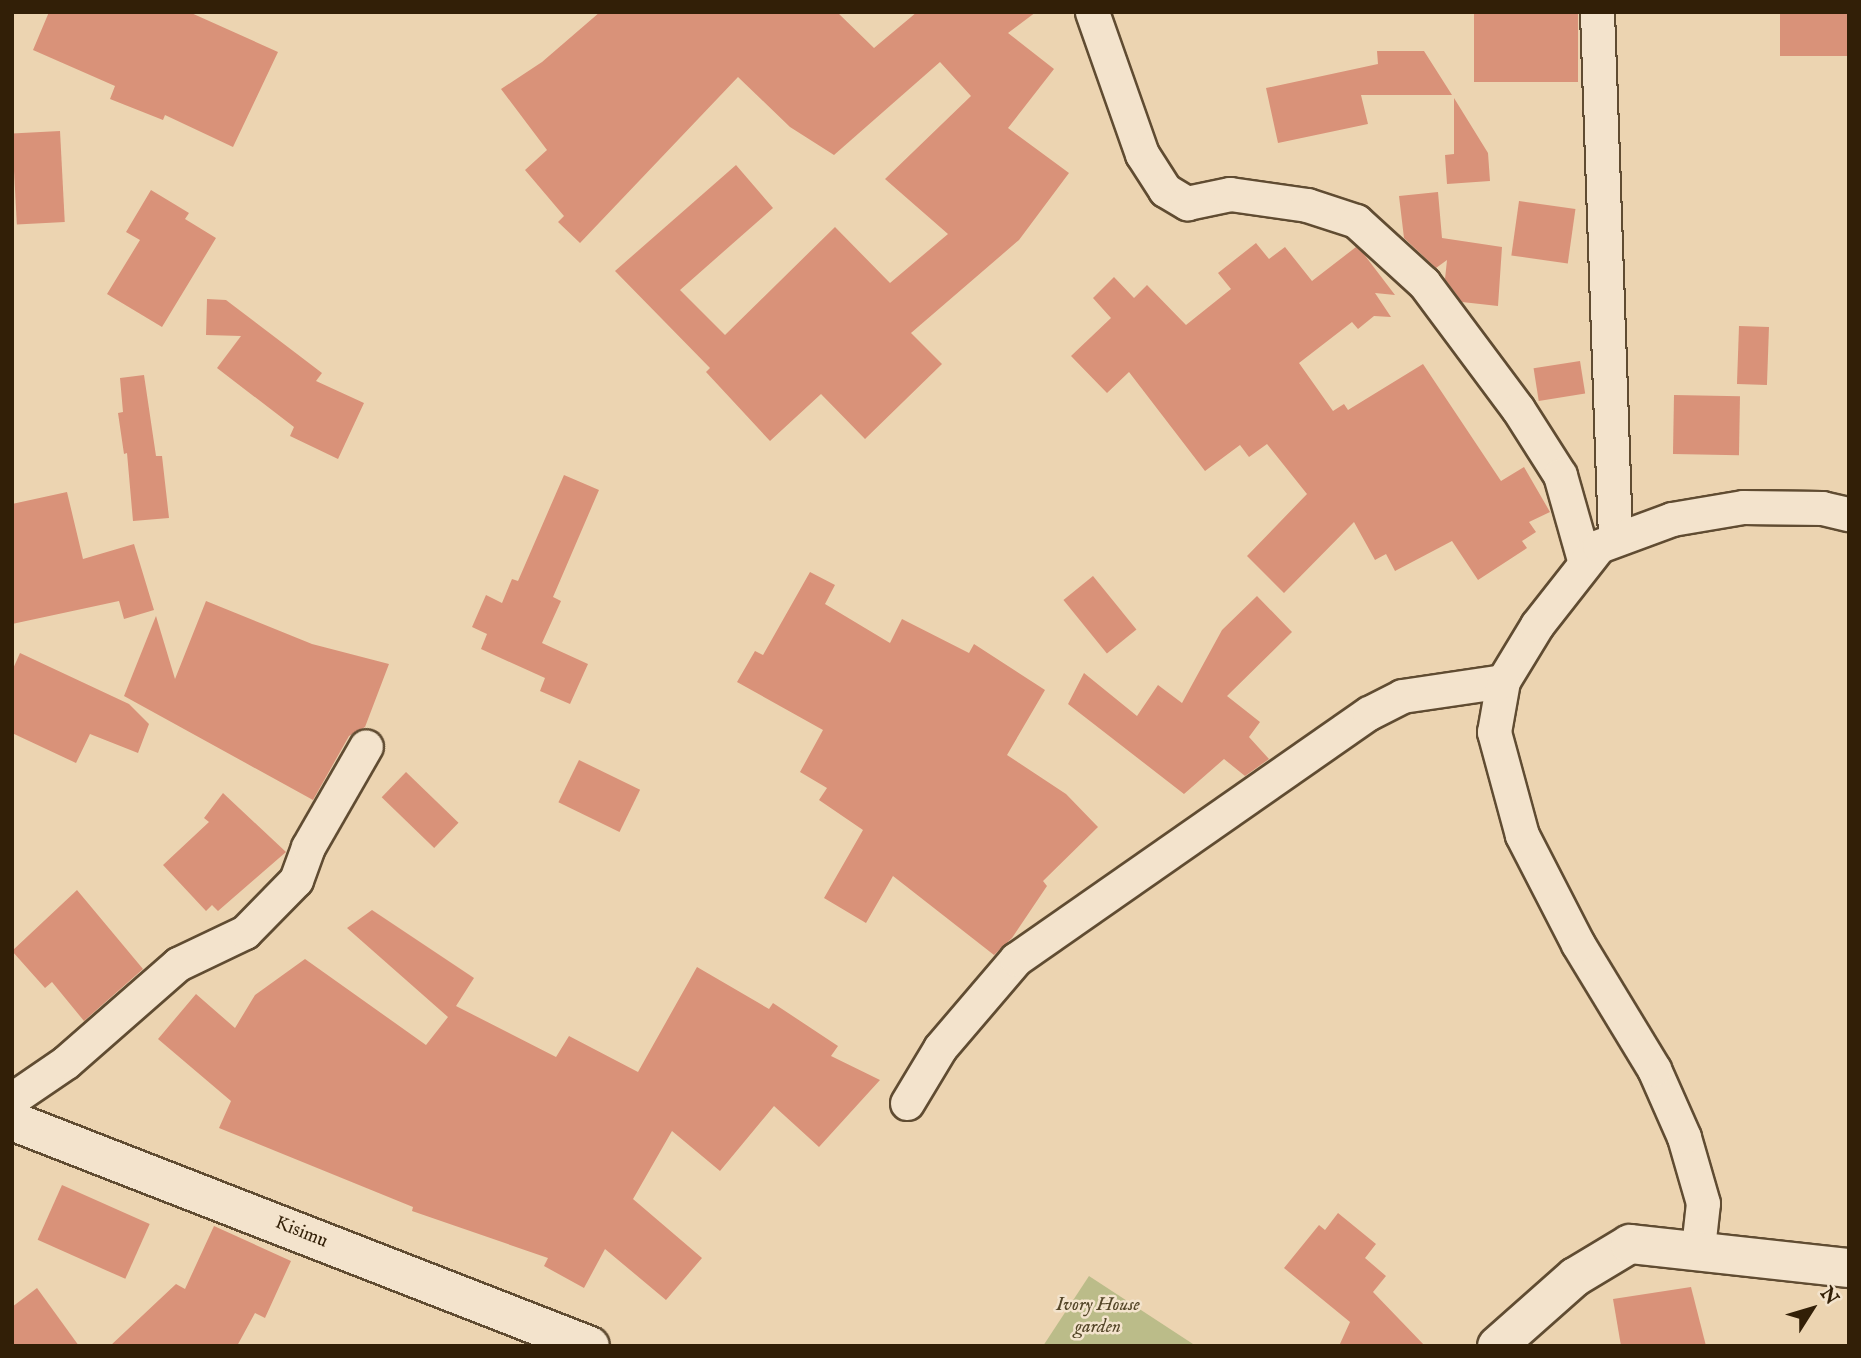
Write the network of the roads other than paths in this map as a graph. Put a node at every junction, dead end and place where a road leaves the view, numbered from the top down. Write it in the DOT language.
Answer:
graph roads {
  1 [pos="1092,12"];
  2 [pos="1597,12"];
  3 [pos="1849,514"];
  4 [pos="1615,539"];
  5 [pos="1584,560"];
  6 [pos="1503,681"];
  7 [pos="366,746"];
  8 [pos="12,1099"];
  9 [pos="907,1103"];
  10 [pos="12,1121"];
  11 [pos="1698,1248"];
  12 [pos="1849,1268"];
  13 [pos="590,1346"];
  14 [pos="1497,1346"];
  1 -- 5 [label="street"];
  2 -- 4 [label="street"];
  3 -- 4 [label="street"];
  4 -- 5 [label="street"];
  5 -- 6 [label="street"];
  6 -- 9 [label="street"];
  6 -- 11 [label="street"];
  7 -- 8 [label="street"];
  10 -- 13 [label="street, Kisimu"];
  11 -- 12 [label="street"];
  11 -- 14 [label="street"];
}
